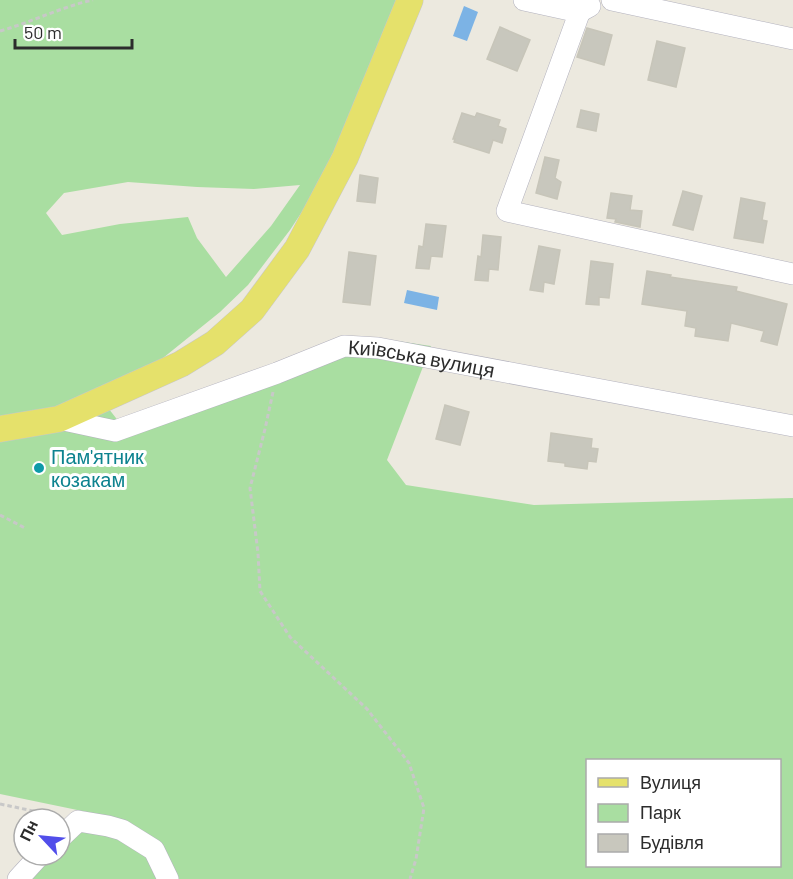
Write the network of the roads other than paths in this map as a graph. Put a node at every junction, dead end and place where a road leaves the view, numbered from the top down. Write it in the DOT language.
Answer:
graph roads {
  1 [pos="410,0"];
  2 [pos="524,0"];
  3 [pos="602,0"];
  4 [pos="612,0"];
  5 [pos="582,6"];
  6 [pos="793,39"];
  7 [pos="793,274"];
  8 [pos="59,419"];
  9 [pos="793,426"];
  10 [pos="0,429"];
  11 [pos="72,826"];
  12 [pos="28,867"];
  13 [pos="18,879"];
  14 [pos="168,879"];
  1 -- 8 [label="main road"];
  2 -- 5 [label="street"];
  3 -- 5 [label="street"];
  4 -- 6 [label="street"];
  5 -- 7 [label="street"];
  8 -- 9 [label="street, Київська вулиця"];
  8 -- 10 [label="main road"];
  11 -- 14 [label="street"];
  12 -- 13 [label="street"];
}
